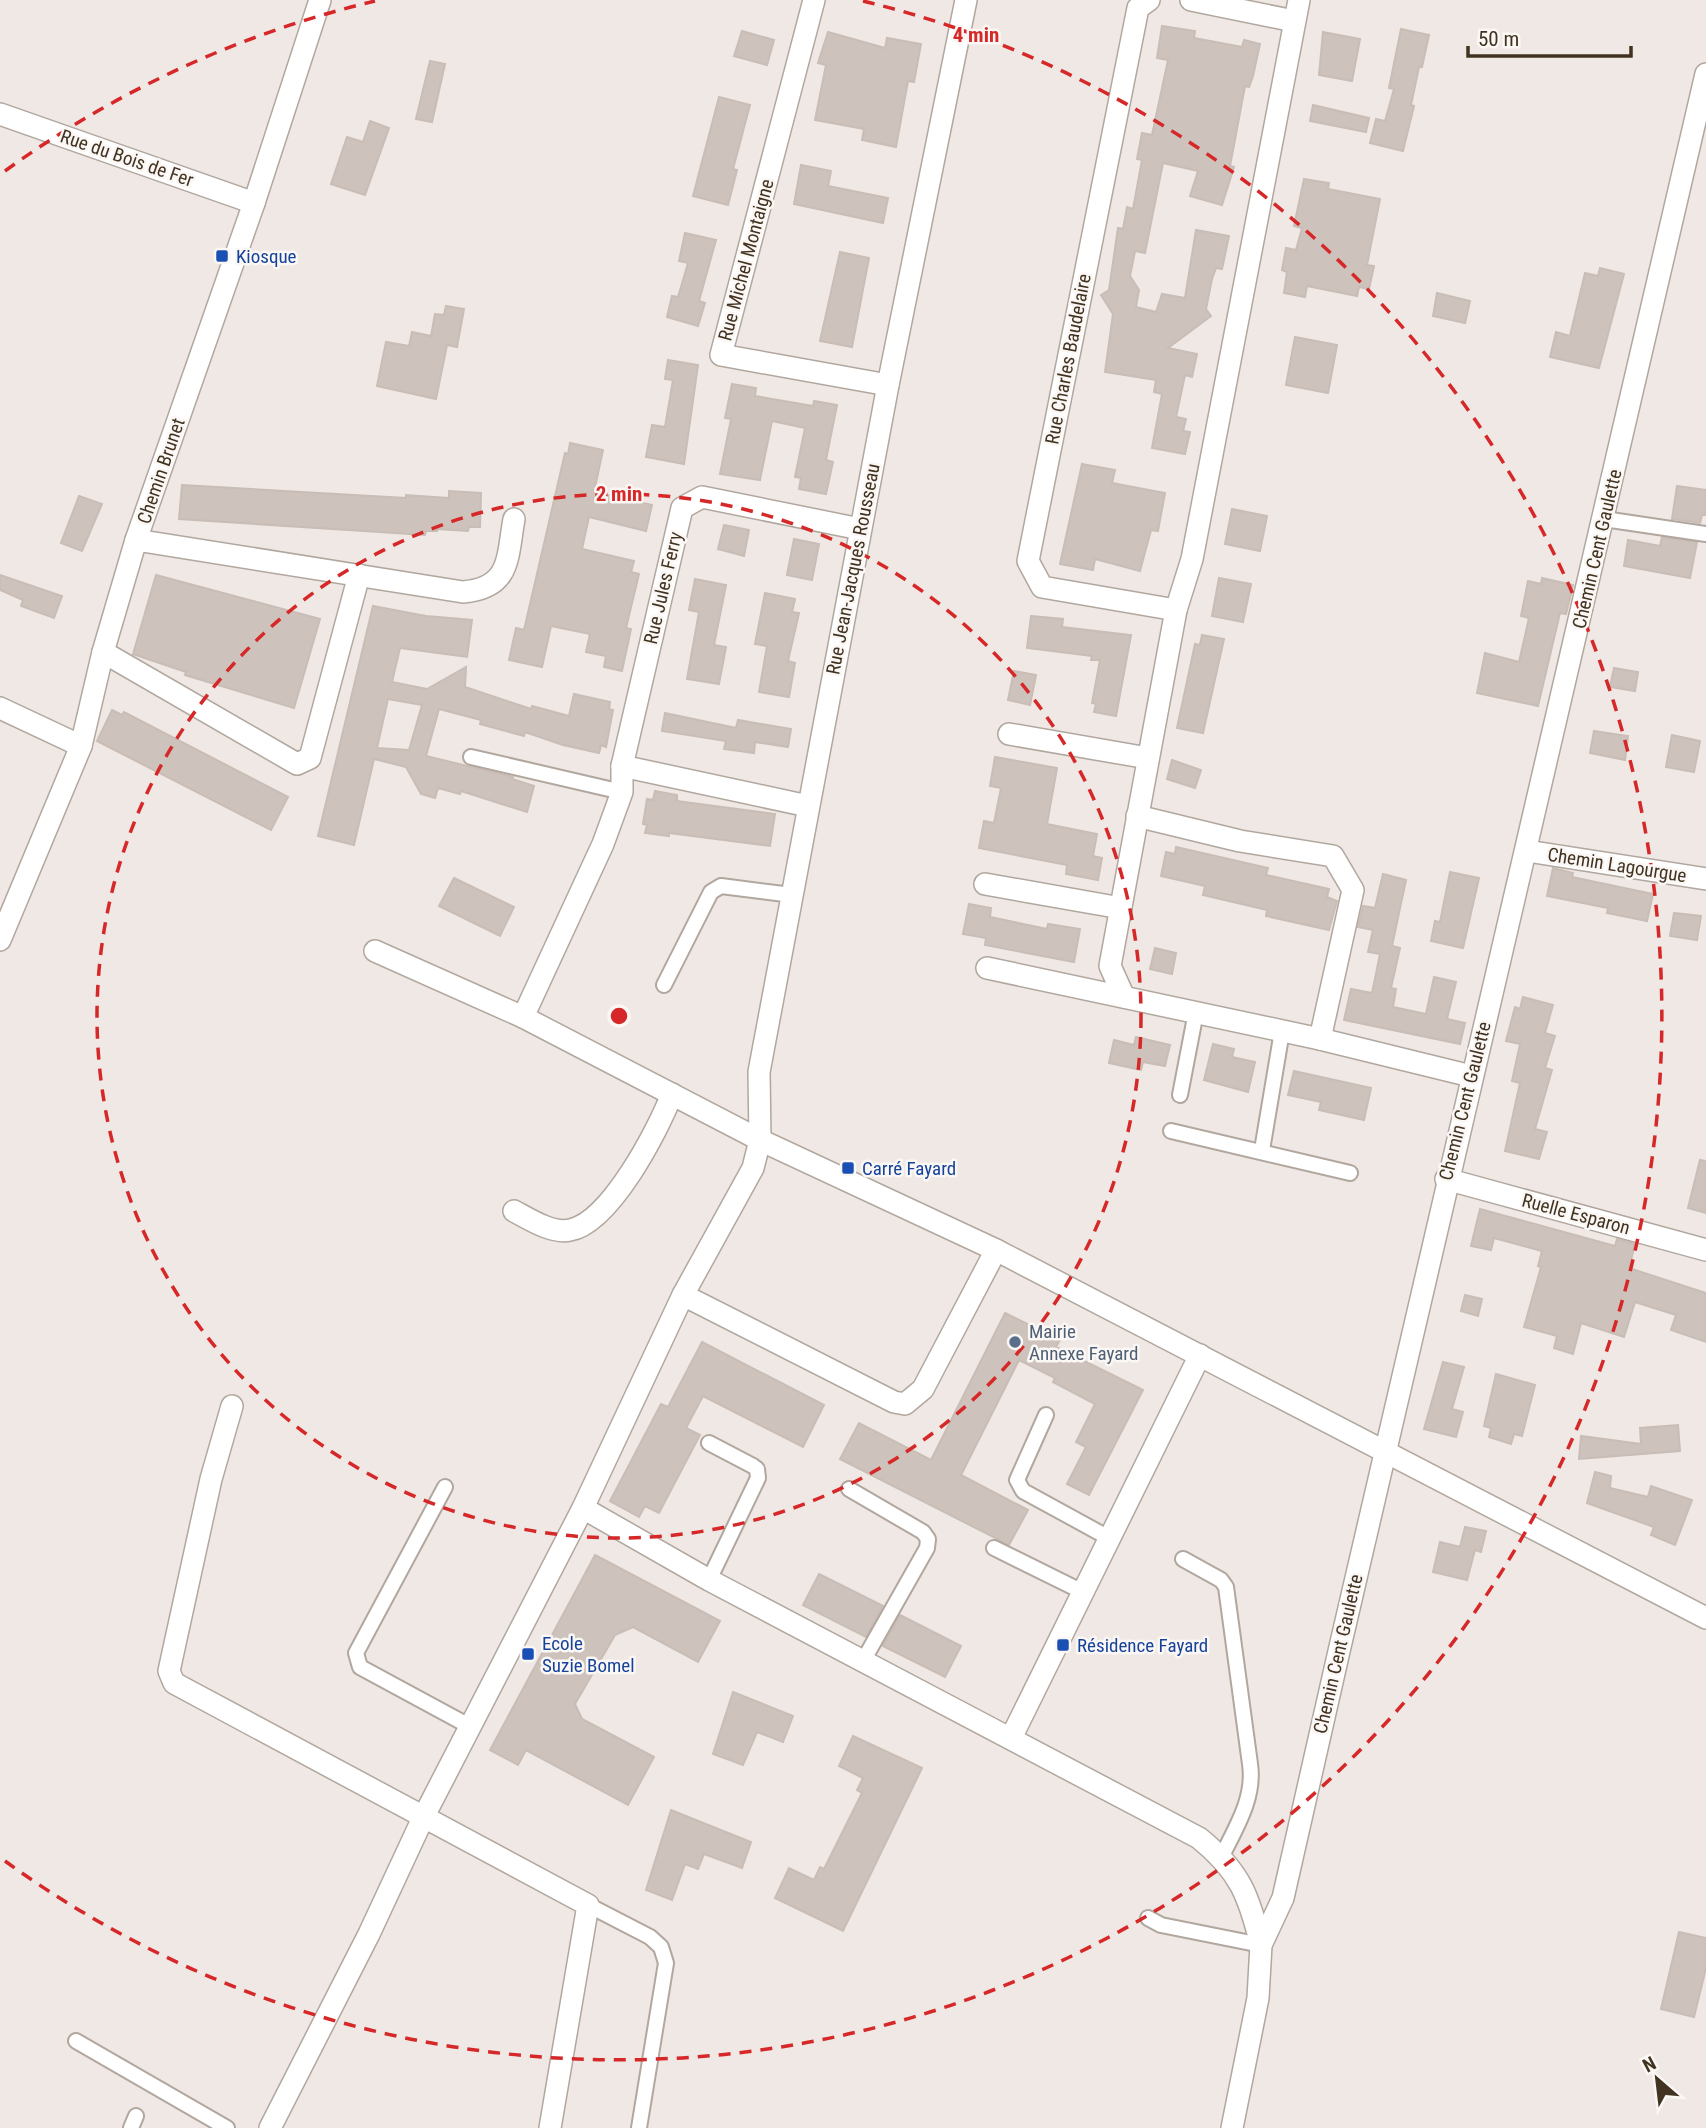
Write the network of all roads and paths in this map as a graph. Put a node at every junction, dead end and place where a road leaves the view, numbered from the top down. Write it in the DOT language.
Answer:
graph roads {
  1 [pos="320,0"];
  2 [pos="814,0"];
  3 [pos="966,0"];
  4 [pos="1149,0"];
  5 [pos="1191,0"];
  6 [pos="1297,10"];
  7 [pos="1706,74"];
  8 [pos="0,114"];
  9 [pos="254,203"];
  10 [pos="888,385"];
  11 [pos="514,519"];
  12 [pos="1604,519"];
  13 [pos="860,529"];
  14 [pos="1706,534"];
  15 [pos="136,540"];
  16 [pos="359,575"];
  17 [pos="1176,610"];
  18 [pos="103,652"];
  19 [pos="0,708"];
  20 [pos="1009,734"];
  21 [pos="81,746"];
  22 [pos="471,757"];
  23 [pos="1148,758"];
  24 [pos="622,766"];
  25 [pos="622,792"];
  26 [pos="808,806"];
  27 [pos="1137,816"];
  28 [pos="1527,851"];
  29 [pos="1706,879"];
  30 [pos="985,884"];
  31 [pos="792,895"];
  32 [pos="1121,908"];
  33 [pos="0,940"];
  34 [pos="376,951"];
  35 [pos="986,968"];
  36 [pos="664,985"];
  37 [pos="1124,997"];
  38 [pos="1196,1012"];
  39 [pos="523,1017"];
  40 [pos="1282,1031"];
  41 [pos="1320,1039"];
  42 [pos="1471,1076"];
  43 [pos="672,1094"];
  44 [pos="1180,1095"];
  45 [pos="1171,1131"];
  46 [pos="760,1140"];
  47 [pos="1262,1150"];
  48 [pos="1350,1173"];
  49 [pos="1446,1179"];
  50 [pos="514,1211"];
  51 [pos="996,1250"];
  52 [pos="1706,1250"];
  53 [pos="683,1295"];
  54 [pos="1200,1355"];
  55 [pos="232,1406"];
  56 [pos="1046,1415"];
  57 [pos="709,1443"];
  58 [pos="1384,1449"];
  59 [pos="445,1487"];
  60 [pos="849,1489"];
  61 [pos="583,1508"];
  62 [pos="1109,1538"];
  63 [pos="994,1548"];
  64 [pos="1183,1559"];
  65 [pos="709,1580"];
  66 [pos="1083,1592"];
  67 [pos="1706,1618"];
  68 [pos="863,1661"];
  69 [pos="471,1727"];
  70 [pos="1011,1738"];
  71 [pos="423,1818"];
  72 [pos="1222,1856"];
  73 [pos="588,1905"];
  74 [pos="1149,1918"];
  75 [pos="1261,1945"];
  76 [pos="76,2041"];
  77 [pos="227,2128"];
  78 [pos="270,2128"];
  79 [pos="550,2128"];
  80 [pos="639,2128"];
  81 [pos="1232,2128"];
  1 -- 9 [label="street, Chemin Brunet"];
  2 -- 10 [label="street, Rue Michel Montaigne"];
  3 -- 10 [label="street, Rue Jean-Jacques Rousseau"];
  4 -- 17 [label="street, Rue Charles Baudelaire"];
  5 -- 6 [label="street"];
  6 -- 17 [label="street"];
  7 -- 12 [label="street, Chemin Cent Gaulette"];
  8 -- 9 [label="street, Rue du Bois de Fer"];
  9 -- 15 [label="street, Chemin Brunet"];
  10 -- 13 [label="street, Rue Jean-Jacques Rousseau"];
  11 -- 16 [label="street"];
  12 -- 14 [label="lane"];
  12 -- 28 [label="street, Chemin Cent Gaulette"];
  13 -- 24 [label="street, Rue Jules Ferry"];
  13 -- 26 [label="street, Rue Jean-Jacques Rousseau"];
  15 -- 16 [label="street"];
  15 -- 18 [label="street, Chemin Brunet"];
  16 -- 18 [label="street"];
  17 -- 23 [label="street"];
  18 -- 21 [label="street, Chemin Brunet"];
  19 -- 21 [label="street"];
  20 -- 23 [label="street"];
  21 -- 33 [label="street, Chemin Brunet"];
  22 -- 25 [label="lane"];
  23 -- 27 [label="street"];
  24 -- 25 [label="street, Rue Jules Ferry"];
  24 -- 26 [label="street"];
  25 -- 39 [label="street, Rue Jules Ferry"];
  26 -- 31 [label="street, Rue Jean-Jacques Rousseau"];
  27 -- 32 [label="street"];
  27 -- 41 [label="street"];
  28 -- 29 [label="street, Chemin Lagourgue"];
  28 -- 42 [label="street, Chemin Cent Gaulette"];
  30 -- 32 [label="street"];
  31 -- 36 [label="lane"];
  31 -- 46 [label="street, Rue Jean-Jacques Rousseau"];
  32 -- 37 [label="street"];
  34 -- 39 [label="street"];
  35 -- 37 [label="street"];
  37 -- 38 [label="street"];
  38 -- 40 [label="street"];
  38 -- 44 [label="lane"];
  39 -- 43 [label="street"];
  40 -- 41 [label="street"];
  40 -- 47 [label="lane"];
  41 -- 42 [label="street"];
  42 -- 49 [label="street, Chemin Cent Gaulette"];
  43 -- 46 [label="street"];
  43 -- 50 [label="street"];
  45 -- 47 [label="lane"];
  46 -- 51 [label="street"];
  46 -- 53 [label="street, Rue Jean-Jacques Rousseau"];
  47 -- 48 [label="lane"];
  49 -- 52 [label="street, Ruelle Esparon"];
  49 -- 58 [label="street, Chemin Cent Gaulette"];
  51 -- 53 [label="street"];
  51 -- 54 [label="street"];
  53 -- 61 [label="street, Rue Jean-Jacques Rousseau"];
  54 -- 58 [label="street"];
  54 -- 62 [label="street"];
  55 -- 71 [label="street"];
  56 -- 62 [label="lane"];
  57 -- 65 [label="lane"];
  58 -- 67 [label="street"];
  58 -- 75 [label="street, Chemin Cent Gaulette"];
  59 -- 69 [label="lane"];
  60 -- 68 [label="lane"];
  61 -- 65 [label="street"];
  61 -- 69 [label="street, Rue Jean-Jacques Rousseau"];
  62 -- 66 [label="street"];
  63 -- 66 [label="lane"];
  64 -- 72 [label="lane"];
  65 -- 68 [label="street"];
  66 -- 70 [label="street"];
  68 -- 70 [label="street"];
  69 -- 71 [label="street, Rue Jean-Jacques Rousseau"];
  70 -- 72 [label="street"];
  71 -- 73 [label="street"];
  71 -- 78 [label="street, Rue Jean-Jacques Rousseau"];
  72 -- 75 [label="street"];
  73 -- 79 [label="street"];
  73 -- 80 [label="lane"];
  74 -- 75 [label="lane"];
  75 -- 81 [label="street, Chemin Cent Gaulette"];
  76 -- 77 [label="lane"];
}
